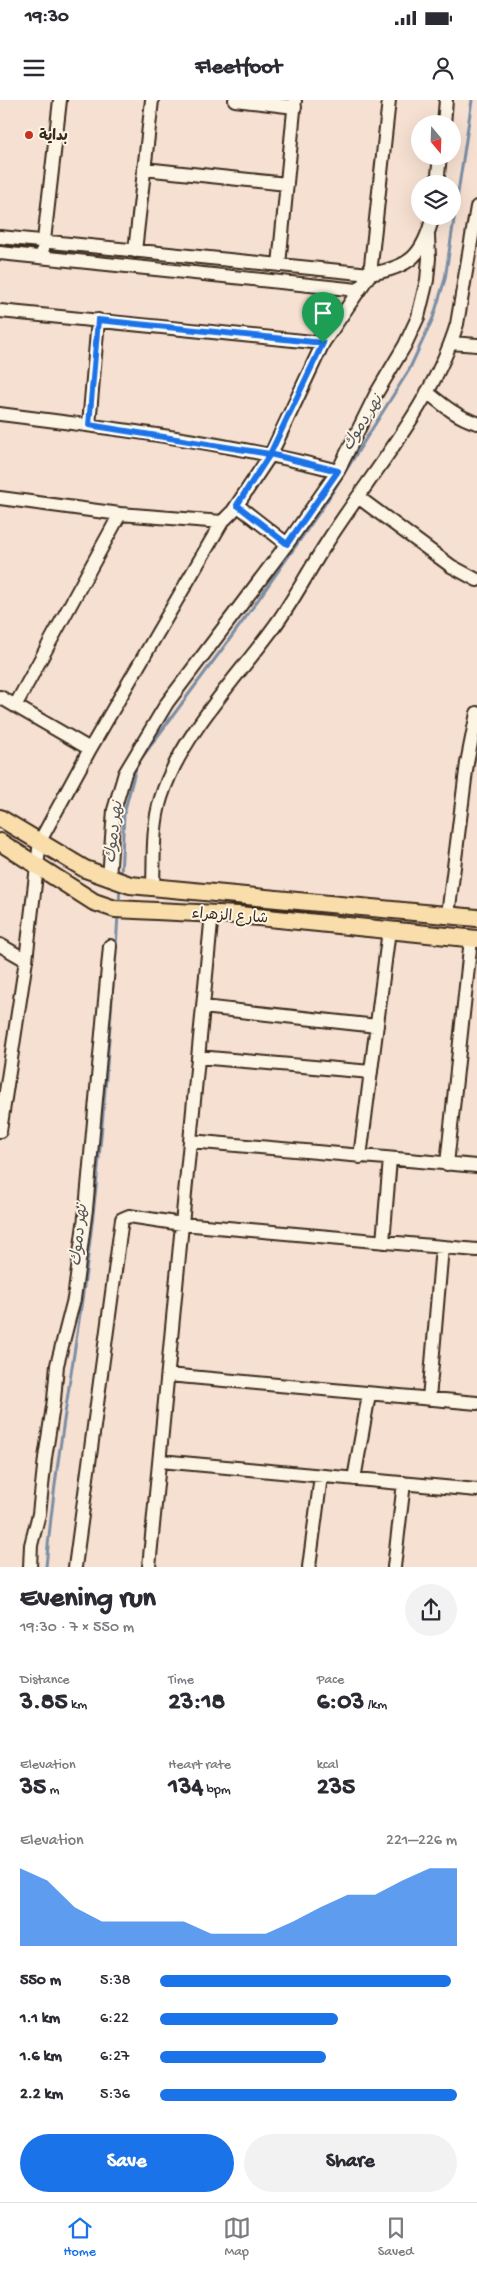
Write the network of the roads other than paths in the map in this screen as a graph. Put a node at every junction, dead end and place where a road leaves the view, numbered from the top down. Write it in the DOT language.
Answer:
graph roads {
  1 [pos="60,100"];
  2 [pos="152,100"];
  3 [pos="235,100"];
  4 [pos="389,100"];
  5 [pos="446,100"];
  6 [pos="295,103"];
  7 [pos="445,115"];
  8 [pos="144,169"];
  9 [pos="287,184"];
  10 [pos="477,207"];
  11 [pos="431,225"];
  12 [pos="474,234"];
  13 [pos="428,235"];
  14 [pos="0,237"];
  15 [pos="44,241"];
  16 [pos="136,250"];
  17 [pos="0,253"];
  18 [pos="42,257"];
  19 [pos="279,265"];
  20 [pos="370,274"];
  21 [pos="358,290"];
  22 [pos="0,311"];
  23 [pos="98,320"];
  24 [pos="452,342"];
  25 [pos="323,343"];
  26 [pos="477,345"];
  27 [pos="427,392"];
  28 [pos="0,414"];
  29 [pos="477,423"];
  30 [pos="89,425"];
  31 [pos="270,454"];
  32 [pos="338,471"];
  33 [pos="358,497"];
  34 [pos="0,498"];
  35 [pos="237,505"];
  36 [pos="120,514"];
  37 [pos="222,522"];
  38 [pos="287,544"];
  39 [pos="477,580"];
  40 [pos="0,697"];
  41 [pos="15,706"];
  42 [pos="476,721"];
  43 [pos="90,749"];
  44 [pos="0,818"];
  45 [pos="40,841"];
  46 [pos="0,842"];
  47 [pos="38,867"];
  48 [pos="112,880"];
  49 [pos="149,888"];
  50 [pos="212,913"];
  51 [pos="448,914"];
  52 [pos="477,918"];
  53 [pos="389,930"];
  54 [pos="474,939"];
  55 [pos="0,945"];
  56 [pos="110,946"];
  57 [pos="26,960"];
  58 [pos="203,1007"];
  59 [pos="377,1026"];
  60 [pos="198,1057"];
  61 [pos="371,1072"];
  62 [pos="0,1131"];
  63 [pos="190,1141"];
  64 [pos="360,1156"];
  65 [pos="390,1159"];
  66 [pos="447,1164"];
  67 [pos="477,1166"];
  68 [pos="182,1224"];
  69 [pos="383,1242"];
  70 [pos="442,1247"];
  71 [pos="477,1250"];
  72 [pos="168,1374"];
  73 [pos="369,1394"];
  74 [pos="429,1399"];
  75 [pos="477,1403"];
  76 [pos="160,1461"];
  77 [pos="321,1476"];
  78 [pos="354,1479"];
  79 [pos="404,1483"];
  80 [pos="477,1490"];
  81 [pos="30,1567"];
  82 [pos="76,1567"];
  83 [pos="149,1567"];
  84 [pos="309,1567"];
  85 [pos="394,1567"];
  1 -- 15 [label="street"];
  2 -- 8 [label="street"];
  3 -- 6 [label="street"];
  4 -- 20 [label="street"];
  5 -- 7 [label="street"];
  6 -- 9 [label="street"];
  8 -- 9 [label="street"];
  8 -- 16 [label="street"];
  9 -- 19 [label="street"];
  10 -- 12 [label="street"];
  11 -- 13 [label="street"];
  12 -- 24 [label="street"];
  13 -- 20 [label="street"];
  13 -- 32 [label="street"];
  14 -- 15 [label="street"];
  15 -- 16 [label="street"];
  15 -- 18 [label="street"];
  16 -- 19 [label="street"];
  17 -- 18 [label="street"];
  18 -- 21 [label="street"];
  19 -- 20 [label="street"];
  20 -- 21 [label="street"];
  21 -- 25 [label="street"];
  22 -- 23 [label="street"];
  23 -- 25 [label="street"];
  23 -- 30 [label="street"];
  24 -- 26 [label="street"];
  24 -- 27 [label="street"];
  25 -- 31 [label="street"];
  27 -- 29 [label="street"];
  27 -- 33 [label="street"];
  28 -- 30 [label="street"];
  30 -- 31 [label="street"];
  31 -- 32 [label="street"];
  31 -- 35 [label="street"];
  32 -- 38 [label="street"];
  33 -- 39 [label="street"];
  33 -- 49 [label="street"];
  34 -- 36 [label="street"];
  35 -- 37 [label="street"];
  35 -- 38 [label="street"];
  36 -- 37 [label="street"];
  36 -- 41 [label="street"];
  37 -- 43 [label="street"];
  38 -- 48 [label="street"];
  40 -- 41 [label="street"];
  41 -- 43 [label="street"];
  42 -- 51 [label="street"];
  43 -- 45 [label="street"];
  44 -- 45 [label="main road, شارع الزهراء"];
  45 -- 47 [label="street"];
  45 -- 48 [label="main road, شارع الزهراء"];
  46 -- 47 [label="main road, شارع الزهراء"];
  47 -- 50 [label="main road, شارع الزهراء"];
  47 -- 57 [label="street"];
  48 -- 49 [label="main road, شارع الزهراء"];
  49 -- 51 [label="main road, شارع الزهراء"];
  50 -- 53 [label="main road, شارع الزهراء"];
  50 -- 58 [label="street"];
  51 -- 52 [label="main road, شارع الزهراء"];
  53 -- 54 [label="main road, شارع الزهراء"];
  53 -- 59 [label="street"];
  54 -- 66 [label="street"];
  55 -- 57 [label="street"];
  56 -- 81 [label="street"];
  57 -- 62 [label="street"];
  58 -- 59 [label="street"];
  58 -- 60 [label="street"];
  59 -- 61 [label="street"];
  60 -- 61 [label="street"];
  60 -- 63 [label="street"];
  61 -- 64 [label="street"];
  63 -- 64 [label="street"];
  63 -- 68 [label="street"];
  64 -- 65 [label="street"];
  65 -- 66 [label="street"];
  65 -- 69 [label="street"];
  66 -- 67 [label="street"];
  68 -- 69 [label="street"];
  68 -- 72 [label="street"];
  68 -- 82 [label="street"];
  69 -- 70 [label="street"];
  70 -- 71 [label="street"];
  70 -- 74 [label="street"];
  72 -- 73 [label="street"];
  72 -- 76 [label="street"];
  73 -- 74 [label="street"];
  73 -- 78 [label="street"];
  74 -- 75 [label="street"];
  76 -- 77 [label="street"];
  76 -- 83 [label="street"];
  77 -- 78 [label="street"];
  77 -- 84 [label="street"];
  78 -- 79 [label="street"];
  79 -- 80 [label="street"];
  79 -- 85 [label="street"];
}
